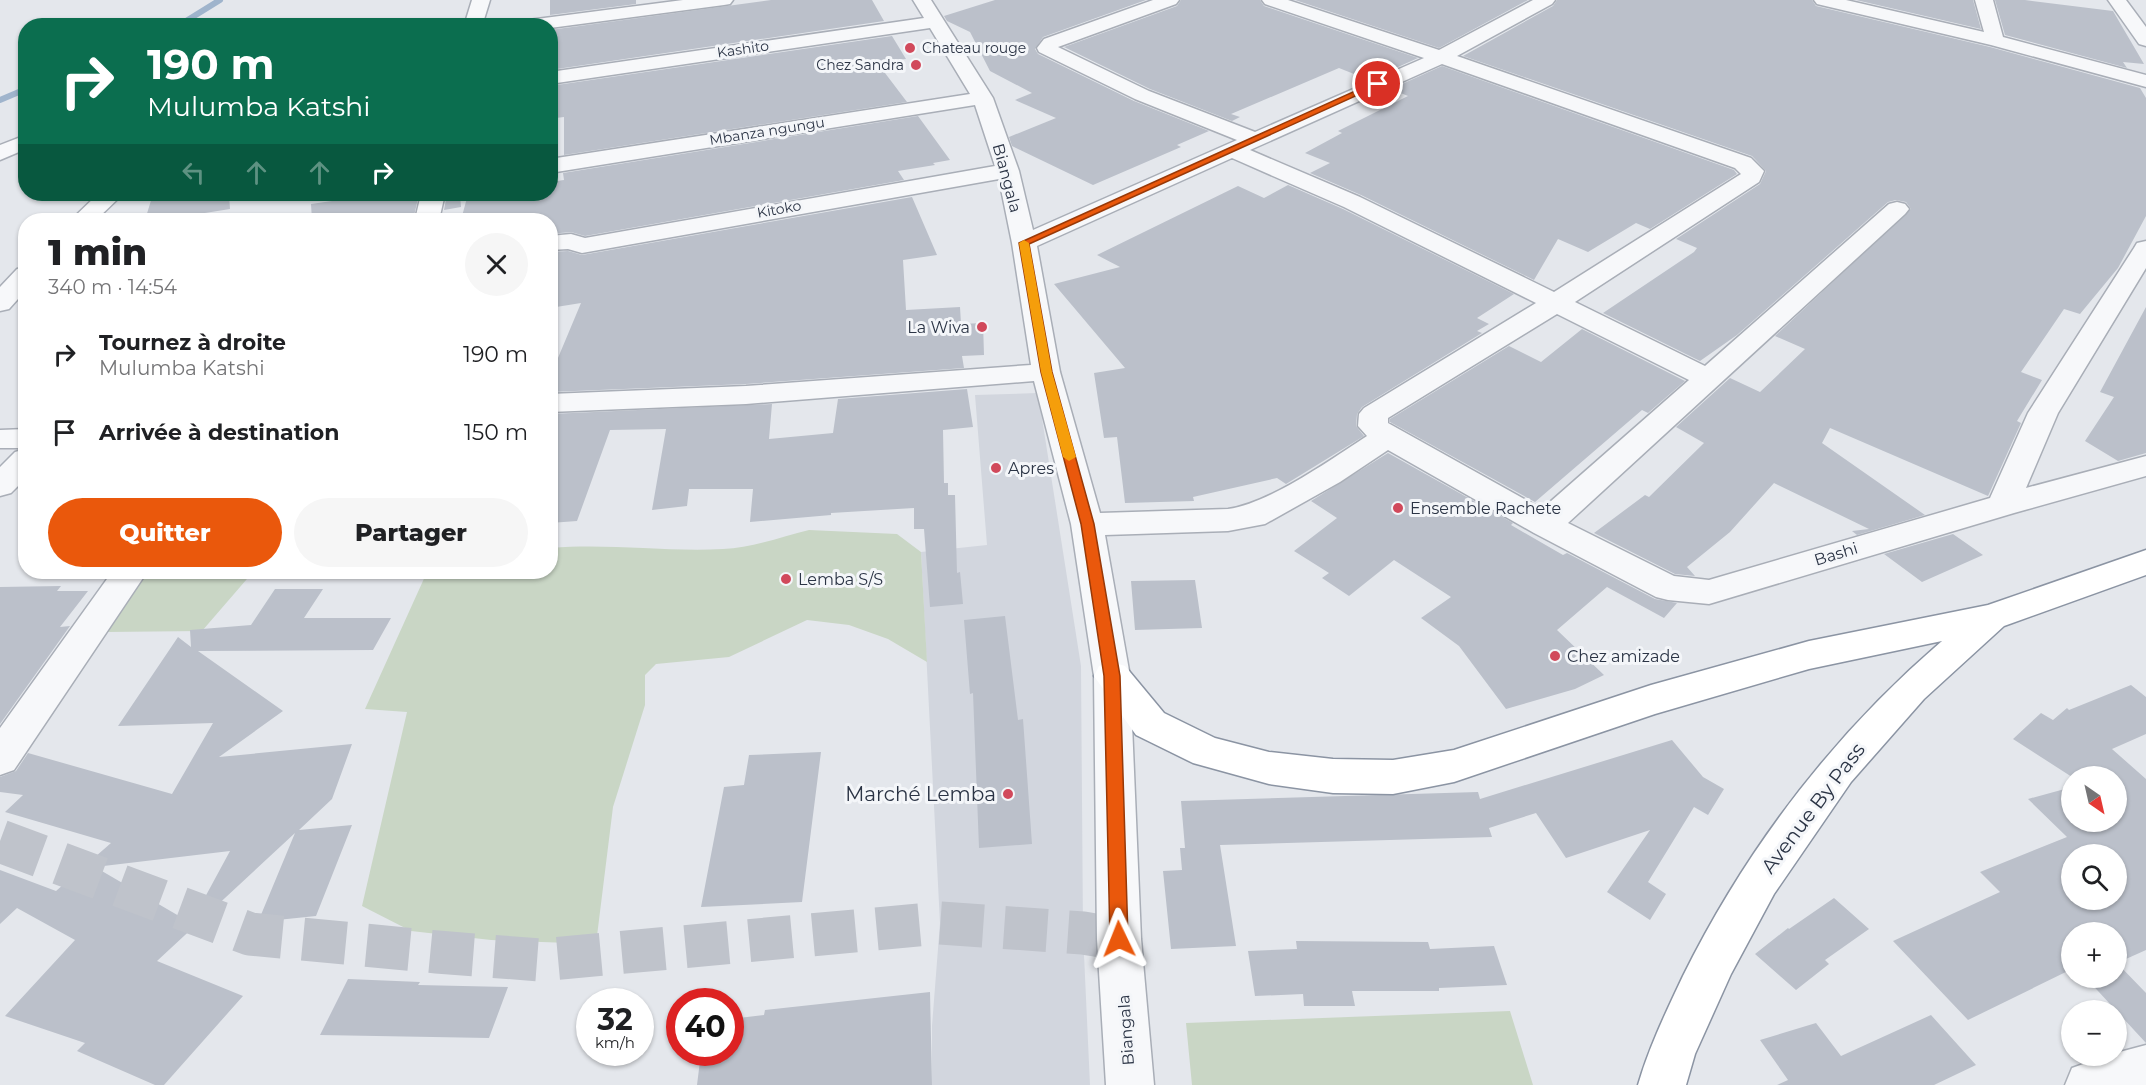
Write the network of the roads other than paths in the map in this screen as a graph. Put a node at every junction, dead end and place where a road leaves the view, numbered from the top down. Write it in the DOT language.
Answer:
graph roads {
  1 [pos="481,0"];
  2 [pos="724,0"];
  3 [pos="1170,0"];
  4 [pos="1271,0"];
  5 [pos="1546,0"];
  6 [pos="1823,0"];
  7 [pos="1984,0"];
  8 [pos="2117,0"];
  9 [pos="929,11"];
  10 [pos="475,18"];
  11 [pos="558,21"];
  12 [pos="1995,40"];
  13 [pos="2146,40"];
  14 [pos="1441,57"];
  15 [pos="558,77"];
  16 [pos="2146,81"];
  17 [pos="983,98"];
  18 [pos="18,145"];
  19 [pos="1242,145"];
  20 [pos="0,153"];
  21 [pos="558,165"];
  22 [pos="1008,171"];
  23 [pos="104,201"];
  24 [pos="1898,209"];
  25 [pos="91,213"];
  26 [pos="558,242"];
  27 [pos="1024,243"];
  28 [pos="2146,248"];
  29 [pos="18,283"];
  30 [pos="0,303"];
  31 [pos="1554,304"];
  32 [pos="1046,372"];
  33 [pos="1709,380"];
  34 [pos="558,403"];
  35 [pos="1387,437"];
  36 [pos="18,438"];
  37 [pos="0,439"];
  38 [pos="2146,466"];
  39 [pos="18,467"];
  40 [pos="0,486"];
  41 [pos="2003,505"];
  42 [pos="1087,524"];
  43 [pos="1545,525"];
  44 [pos="2146,562"];
  45 [pos="125,579"];
  46 [pos="1992,617"];
  47 [pos="1112,676"];
  48 [pos="0,759"];
  49 [pos="2146,1069"];
  50 [pos="1130,1085"];
  51 [pos="1662,1085"];
  52 [pos="2089,1085"];
  1 -- 10 [label="street"];
  2 -- 11 [label="street"];
  3 -- 19 [label="street"];
  4 -- 14 [label="street"];
  5 -- 14 [label="street"];
  6 -- 12 [label="street"];
  7 -- 12 [label="street"];
  8 -- 13 [label="street"];
  9 -- 15 [label="street, Kashito"];
  9 -- 17 [label="street, Biangala"];
  12 -- 16 [label="street"];
  14 -- 19 [label="street"];
  14 -- 31 [label="street"];
  17 -- 21 [label="street, Mbanza ngungu"];
  17 -- 22 [label="street, Biangala"];
  18 -- 20 [label="street"];
  19 -- 27 [label="street"];
  19 -- 31 [label="street"];
  22 -- 26 [label="street, Kitoko"];
  22 -- 27 [label="street, Biangala"];
  23 -- 25 [label="street"];
  24 -- 33 [label="street"];
  27 -- 32 [label="street, Biangala"];
  28 -- 41 [label="street"];
  29 -- 30 [label="street"];
  31 -- 33 [label="street"];
  31 -- 35 [label="street"];
  32 -- 34 [label="street"];
  32 -- 42 [label="street, Biangala"];
  33 -- 43 [label="street"];
  35 -- 42 [label="street"];
  35 -- 43 [label="street"];
  36 -- 37 [label="street"];
  38 -- 41 [label="street, Bashi"];
  39 -- 40 [label="street"];
  41 -- 43 [label="street, Bashi"];
  42 -- 47 [label="street, Biangala"];
  44 -- 46 [label="highway, Avenue By Pass"];
  45 -- 48 [label="street"];
  46 -- 47 [label="highway"];
  46 -- 51 [label="highway, Avenue By Pass"];
  47 -- 50 [label="street, Biangala"];
  49 -- 52 [label="street"];
}
